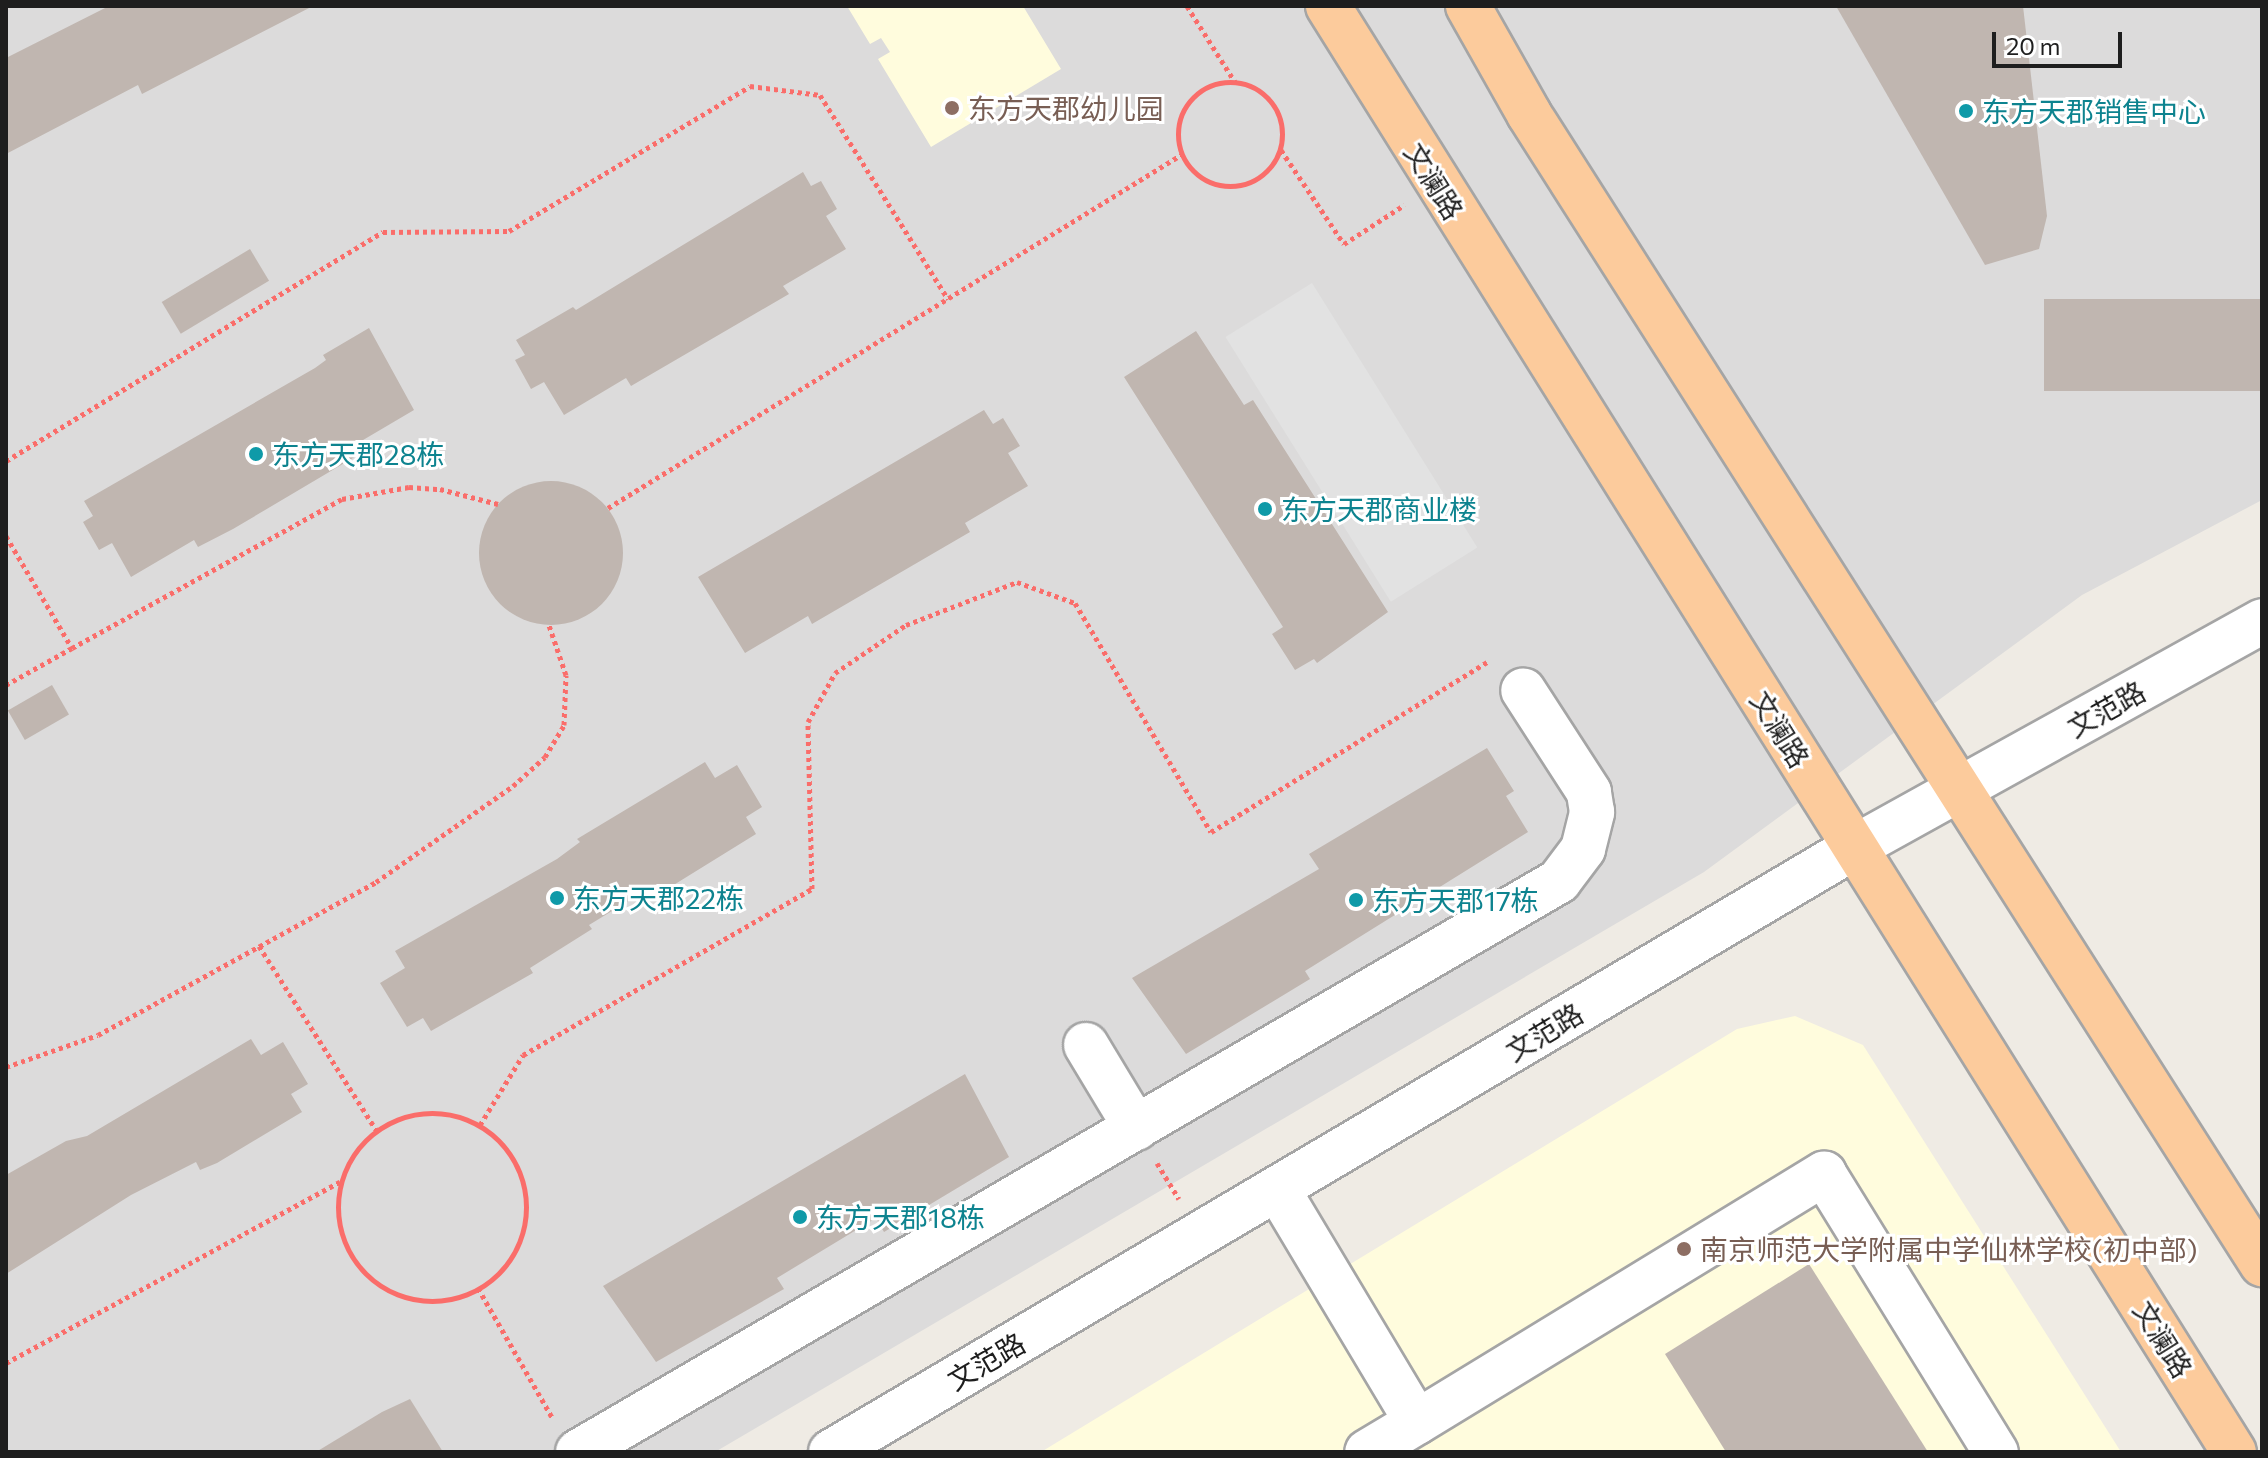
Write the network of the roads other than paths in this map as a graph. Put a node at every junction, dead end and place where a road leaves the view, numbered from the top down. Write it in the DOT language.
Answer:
graph roads {
  1 [pos="1328,6"];
  2 [pos="1468,6"];
  3 [pos="2262,621"];
  4 [pos="1523,690"];
  5 [pos="1958,792"];
  6 [pos="1855,847"];
  7 [pos="1086,1045"];
  8 [pos="1136,1128"];
  9 [pos="1278,1190"];
  10 [pos="2262,1264"];
  11 [pos="1417,1422"];
  12 [pos="567,1438"];
  13 [pos="831,1452"];
  14 [pos="1367,1452"];
  15 [pos="1996,1452"];
  16 [pos="2234,1452"];
  1 -- 6 [label="main road, 文澜路"];
  2 -- 5 [label="main road"];
  3 -- 5 [label="street, 文范路"];
  4 -- 8 [label="street"];
  5 -- 6 [label="street, 文范路"];
  5 -- 10 [label="main road"];
  6 -- 9 [label="street, 文范路"];
  6 -- 16 [label="main road, 文澜路"];
  7 -- 8 [label="street"];
  8 -- 12 [label="street"];
  9 -- 11 [label="street"];
  9 -- 13 [label="street, 文范路"];
  11 -- 14 [label="street"];
  11 -- 15 [label="street"];
}
